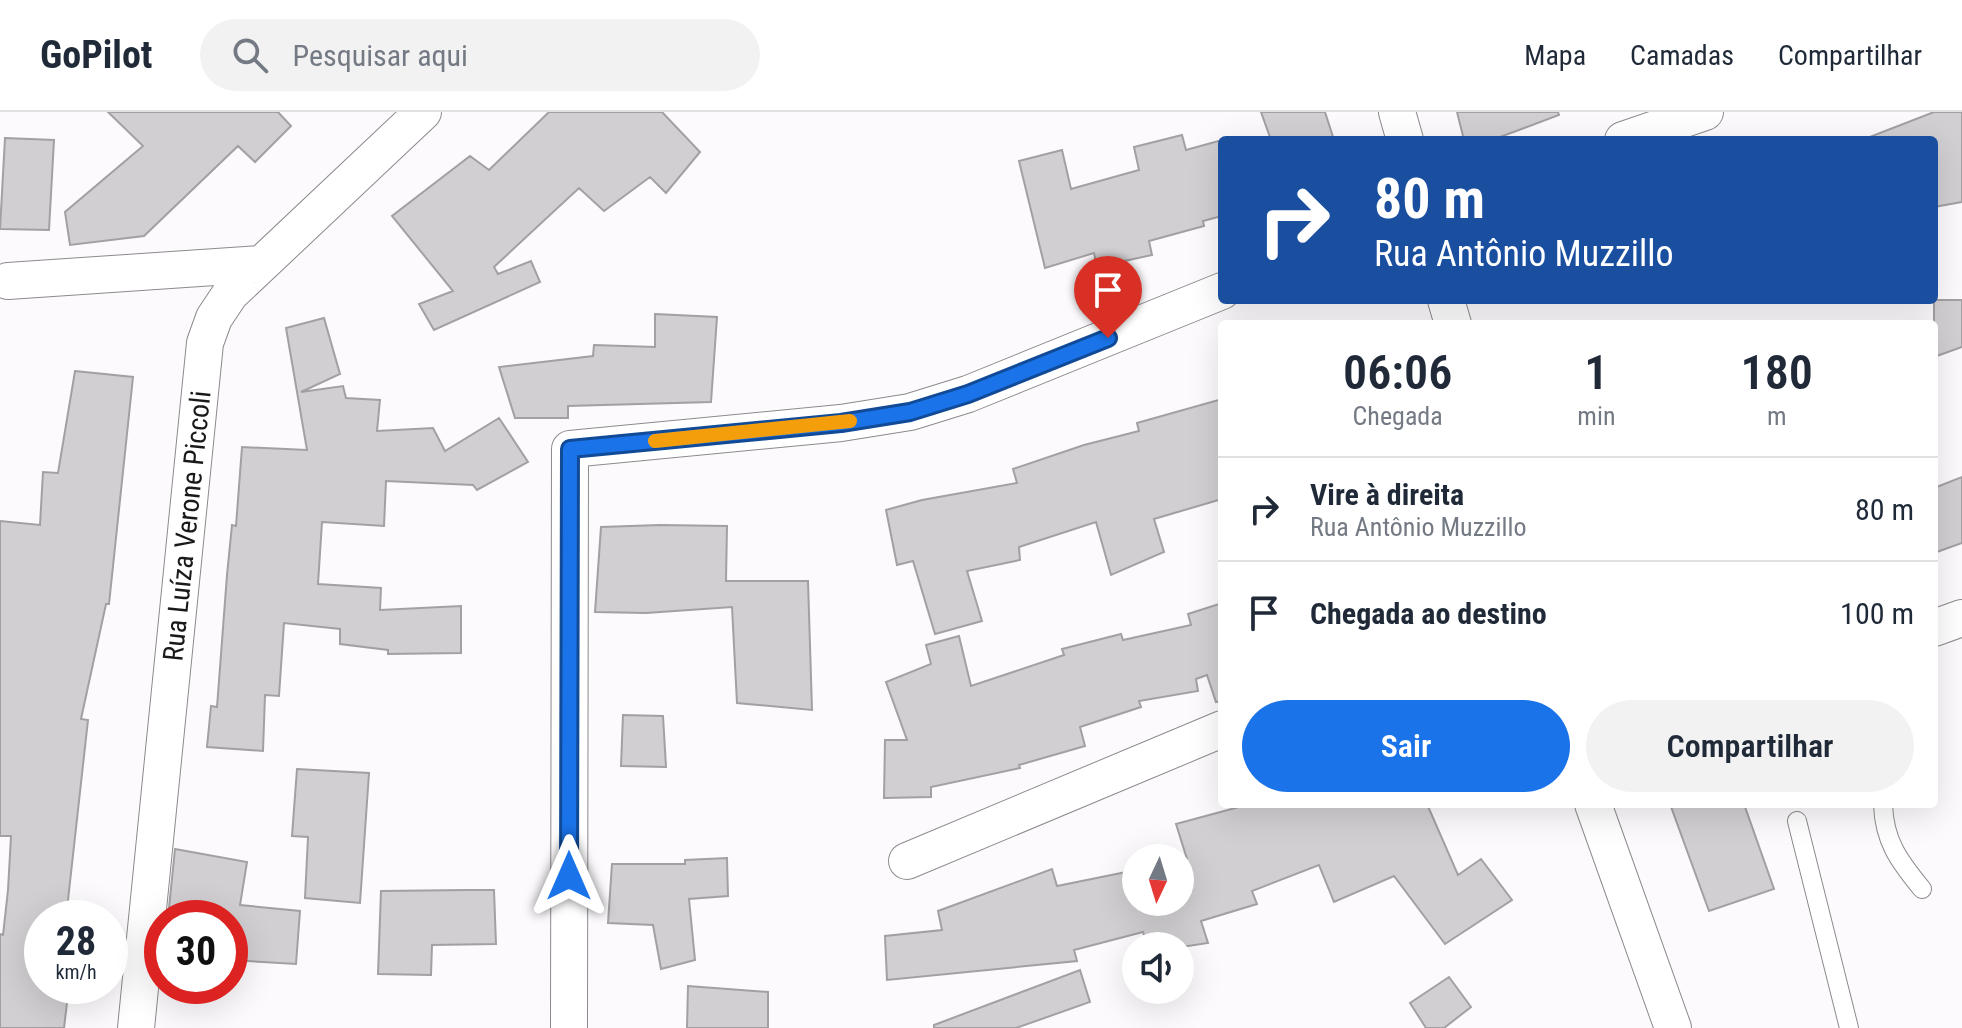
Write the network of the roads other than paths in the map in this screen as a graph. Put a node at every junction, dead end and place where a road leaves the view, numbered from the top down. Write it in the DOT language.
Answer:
graph roads {
  1 [pos="423,112"];
  2 [pos="1397,112"];
  3 [pos="1705,112"];
  4 [pos="1404,136"];
  5 [pos="1635,136"];
  6 [pos="260,264"];
  7 [pos="8,281"];
  8 [pos="1218,293"];
  9 [pos="1962,618"];
  10 [pos="1938,627"];
  11 [pos="1218,731"];
  12 [pos="1594,808"];
  13 [pos="1883,808"];
  14 [pos="1797,821"];
  15 [pos="907,861"];
  16 [pos="1922,889"];
  17 [pos="136,1028"];
  18 [pos="569,1028"];
  19 [pos="1673,1028"];
  20 [pos="1849,1028"];
  1 -- 6 [label="street, Rua Luíza Verone Piccoli"];
  2 -- 4 [label="street"];
  3 -- 5 [label="street"];
  6 -- 7 [label="street"];
  6 -- 17 [label="street, Rua Luíza Verone Piccoli"];
  8 -- 18 [label="street"];
  9 -- 10 [label="street"];
  11 -- 15 [label="street"];
  12 -- 19 [label="street"];
  13 -- 16 [label="lane"];
  14 -- 20 [label="lane"];
}
